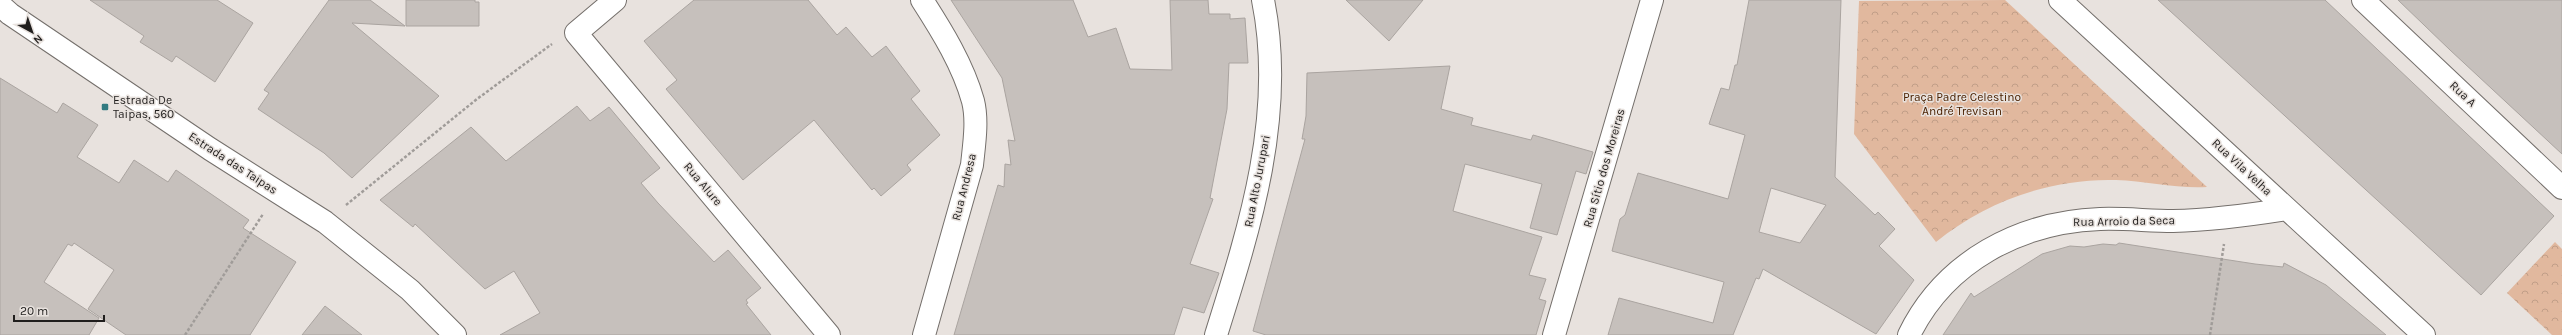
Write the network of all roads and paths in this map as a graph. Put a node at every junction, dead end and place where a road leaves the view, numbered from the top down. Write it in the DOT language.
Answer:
graph roads {
  1 [pos="616,0"];
  2 [pos="922,0"];
  3 [pos="1263,0"];
  4 [pos="1652,0"];
  5 [pos="2060,0"];
  6 [pos="2363,0"];
  7 [pos="0,5"];
  8 [pos="576,33"];
  9 [pos="2562,188"];
  10 [pos="2287,209"];
  11 [pos="263,214"];
  12 [pos="2234,217"];
  13 [pos="325,222"];
  14 [pos="185,335"];
  15 [pos="455,335"];
  16 [pos="829,335"];
  17 [pos="924,335"];
  18 [pos="1216,335"];
  19 [pos="1554,335"];
  20 [pos="1909,335"];
  21 [pos="2210,335"];
  22 [pos="2424,335"];
  1 -- 8 [label="street"];
  2 -- 17 [label="street, Rua Andresa"];
  3 -- 18 [label="street, Rua Alto Jurupari"];
  4 -- 19 [label="street, Rua Sítio dos Moreiras"];
  5 -- 10 [label="street, Rua Vila Velha"];
  6 -- 9 [label="street, Rua A"];
  7 -- 13 [label="street, Estrada das Taipas"];
  8 -- 13 [label="path"];
  8 -- 16 [label="street, Rua Alure"];
  10 -- 12 [label="street, Rua Arroio da Seca"];
  10 -- 22 [label="street, Rua Vila Velha"];
  11 -- 14 [label="path"];
  12 -- 20 [label="street, Rua Arroio da Seca"];
  12 -- 21 [label="path"];
  13 -- 15 [label="street, Estrada das Taipas"];
}
